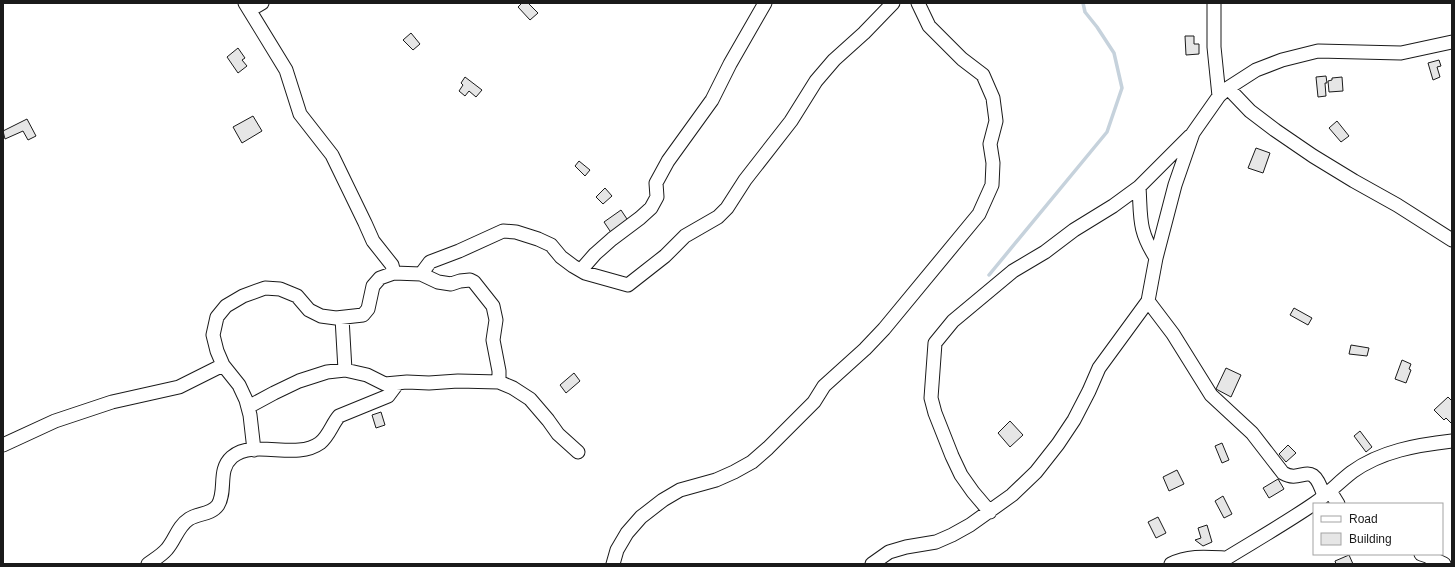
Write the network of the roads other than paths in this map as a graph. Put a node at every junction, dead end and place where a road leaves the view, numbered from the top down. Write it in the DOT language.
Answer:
graph roads {
  1 [pos="262,3"];
  2 [pos="765,3"];
  3 [pos="893,3"];
  4 [pos="918,3"];
  5 [pos="1214,3"];
  6 [pos="247,7"];
  7 [pos="1452,42"];
  8 [pos="1223,92"];
  9 [pos="1193,133"];
  10 [pos="1140,187"];
  11 [pos="1452,240"];
  12 [pos="1156,258"];
  13 [pos="581,270"];
  14 [pos="394,273"];
  15 [pos="421,274"];
  16 [pos="1148,301"];
  17 [pos="342,318"];
  18 [pos="223,365"];
  19 [pos="345,370"];
  20 [pos="499,382"];
  21 [pos="397,384"];
  22 [pos="248,407"];
  23 [pos="1452,441"];
  24 [pos="3,445"];
  25 [pos="254,450"];
  26 [pos="578,452"];
  27 [pos="1327,494"];
  28 [pos="1314,503"];
  29 [pos="1337,503"];
  30 [pos="1313,504"];
  31 [pos="990,512"];
  32 [pos="1424,555"];
  33 [pos="1221,561"];
  34 [pos="148,564"];
  35 [pos="613,564"];
  36 [pos="872,564"];
  37 [pos="1171,564"];
  38 [pos="1444,564"];
  1 -- 6 [label="street"];
  2 -- 13 [label="street"];
  3 -- 13 [label="street"];
  4 -- 35 [label="street"];
  5 -- 8 [label="street"];
  6 -- 14 [label="street"];
  7 -- 8 [label="street"];
  8 -- 9 [label="street"];
  8 -- 11 [label="street"];
  9 -- 10 [label="street"];
  9 -- 12 [label="street"];
  10 -- 12 [label="street"];
  10 -- 31 [label="street"];
  12 -- 16 [label="street"];
  13 -- 15 [label="street"];
  14 -- 15 [label="street"];
  14 -- 17 [label="street"];
  15 -- 20 [label="street"];
  16 -- 27 [label="street"];
  16 -- 31 [label="street"];
  17 -- 18 [label="street"];
  17 -- 19 [label="street"];
  18 -- 22 [label="street"];
  18 -- 24 [label="street"];
  19 -- 21 [label="street"];
  19 -- 22 [label="street"];
  20 -- 21 [label="street"];
  20 -- 26 [label="street"];
  21 -- 25 [label="street"];
  22 -- 25 [label="street"];
  23 -- 27 [label="street"];
  25 -- 34 [label="street"];
  27 -- 28 [label="street"];
  27 -- 29 [label="street"];
  30 -- 33 [label="street"];
  31 -- 36 [label="street"];
  32 -- 38 [label="street"];
  33 -- 37 [label="street"];
}
